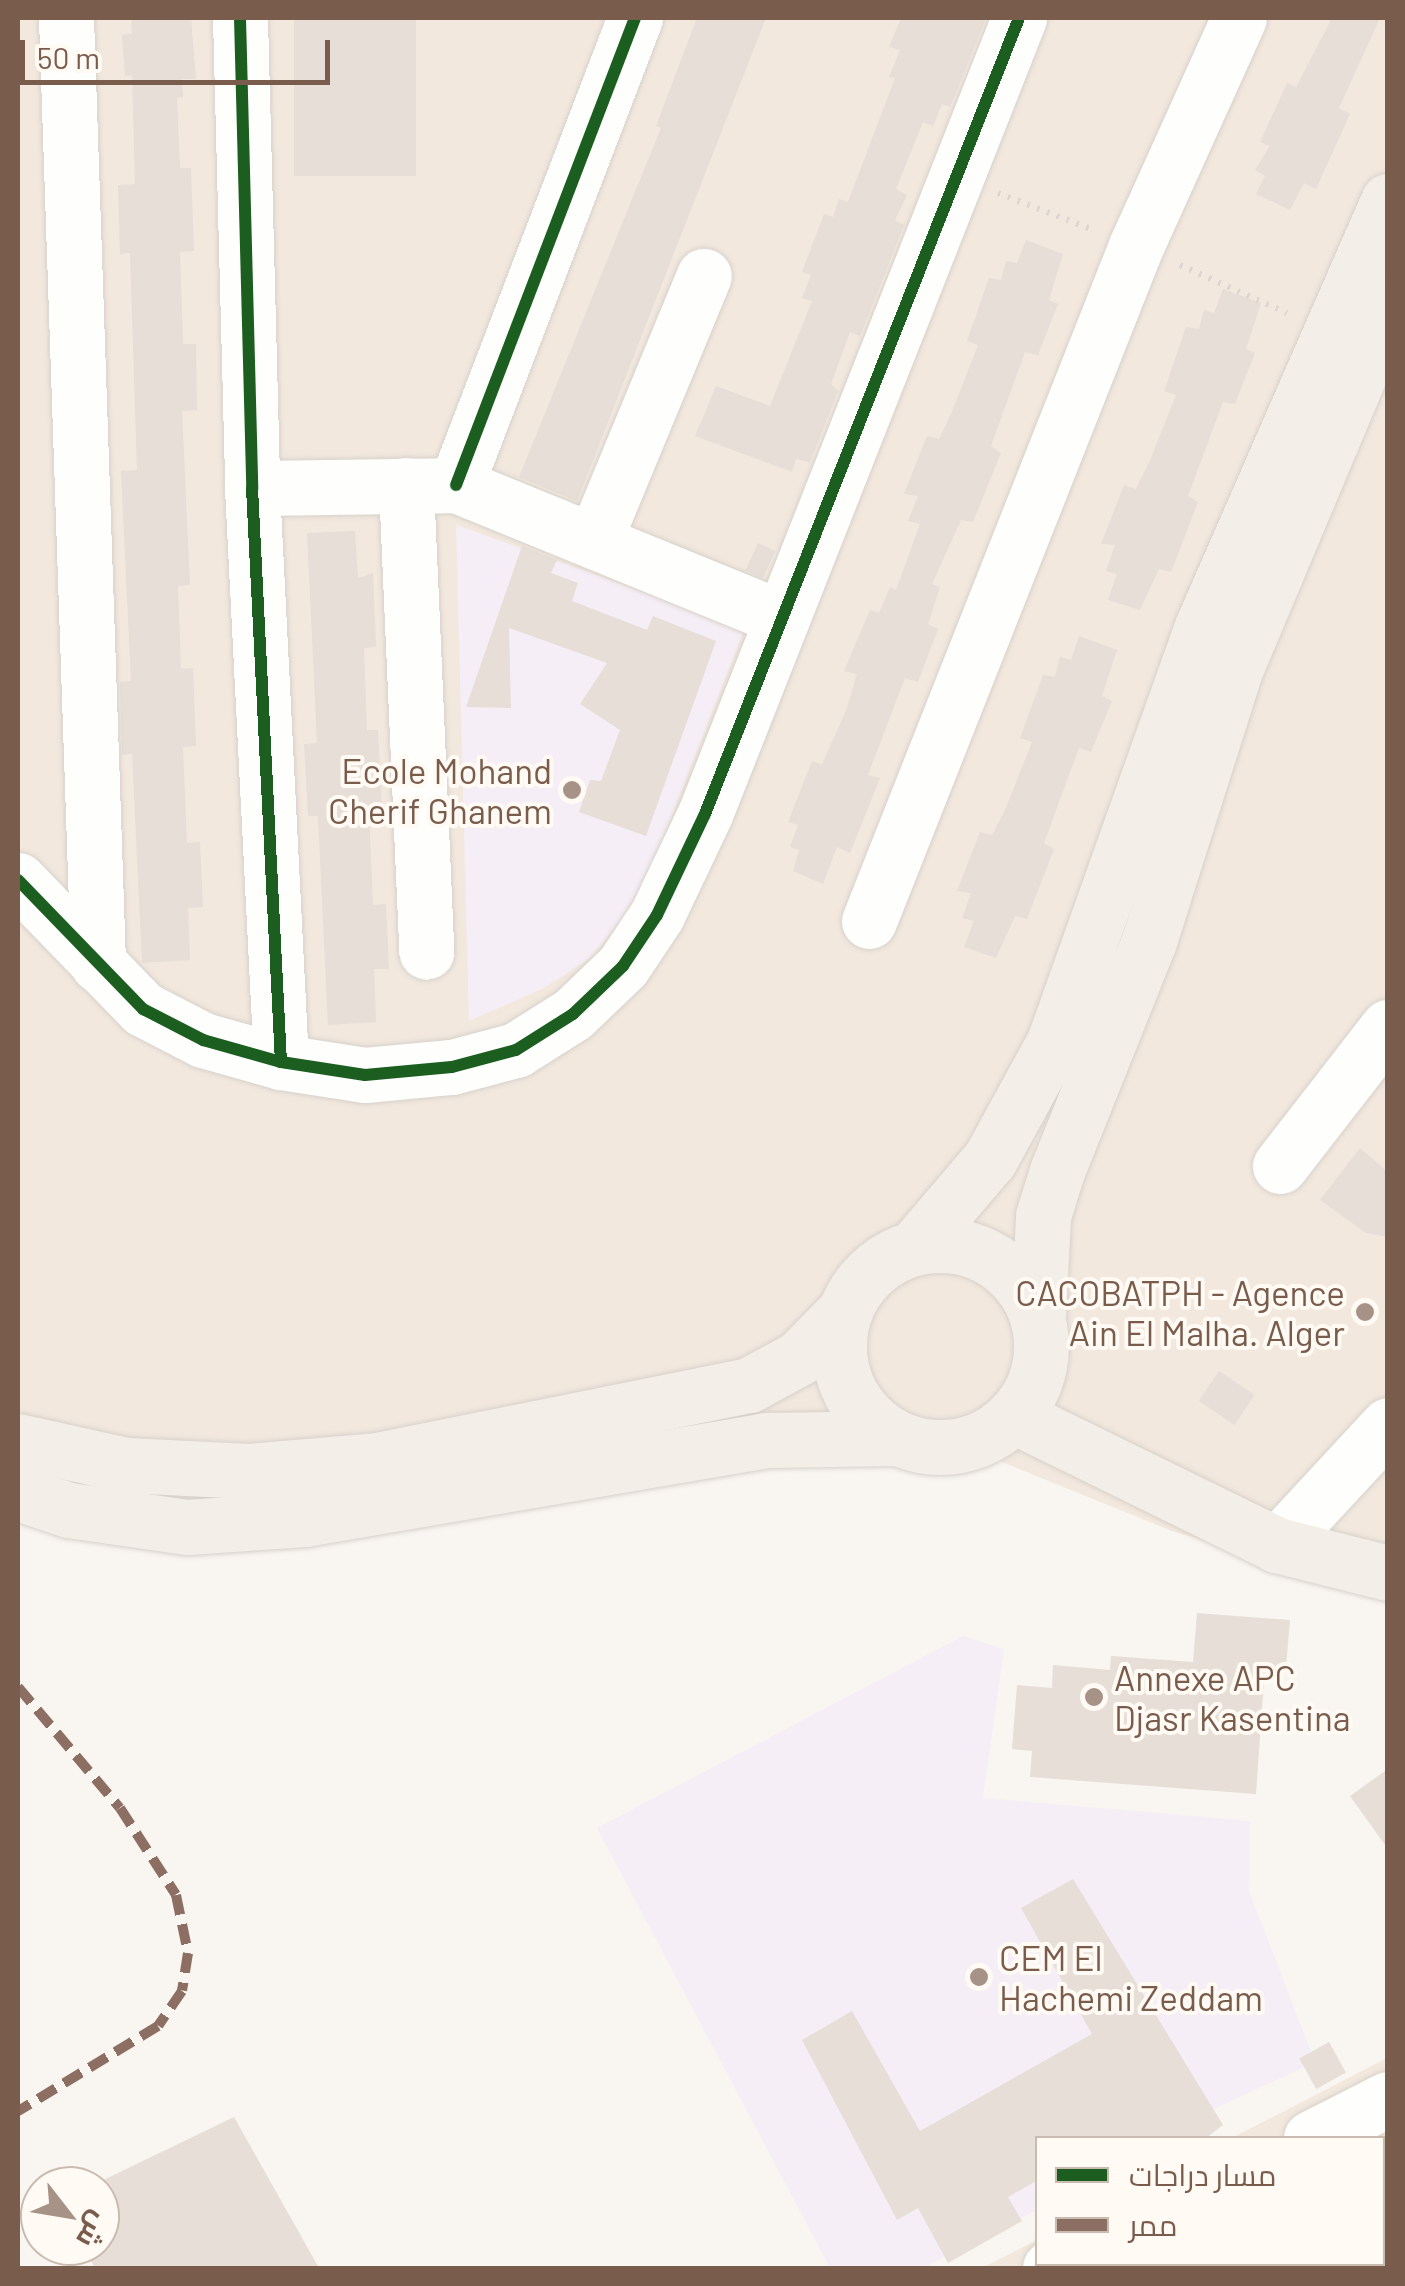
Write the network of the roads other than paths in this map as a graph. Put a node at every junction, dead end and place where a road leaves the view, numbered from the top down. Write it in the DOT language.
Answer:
graph roads {
  1 [pos="66,18"];
  2 [pos="240,18"];
  3 [pos="635,18"];
  4 [pos="1019,18"];
  5 [pos="1239,18"];
  6 [pos="1388,201"];
  7 [pos="704,276"];
  8 [pos="1388,306"];
  9 [pos="431,485"];
  10 [pos="252,488"];
  11 [pos="594,541"];
  12 [pos="782,618"];
  13 [pos="18,880"];
  14 [pos="870,922"];
  15 [pos="426,952"];
  16 [pos="98,964"];
  17 [pos="1388,1027"];
  18 [pos="281,1062"];
  19 [pos="1280,1166"];
  20 [pos="915,1247"];
  21 [pos="844,1312"];
  22 [pos="1038,1316"];
  23 [pos="1014,1416"];
  24 [pos="1388,1426"];
  25 [pos="896,1438"];
  26 [pos="18,1441"];
  27 [pos="18,1493"];
  28 [pos="1277,1545"];
  29 [pos="1388,1573"];
  30 [pos="1388,2099"];
  31 [pos="1315,2136"];
  1 -- 16 [label="street"];
  2 -- 10 [label="street"];
  3 -- 9 [label="street"];
  4 -- 12 [label="street"];
  5 -- 14 [label="street"];
  6 -- 20 [label="main road"];
  7 -- 11 [label="street"];
  8 -- 22 [label="main road"];
  9 -- 10 [label="street"];
  9 -- 11 [label="street"];
  9 -- 15 [label="street"];
  10 -- 18 [label="street"];
  11 -- 12 [label="street"];
  12 -- 18 [label="street"];
  13 -- 16 [label="street"];
  16 -- 18 [label="street"];
  17 -- 19 [label="street"];
  20 -- 21 [label="main road"];
  20 -- 22 [label="main road"];
  21 -- 25 [label="main road"];
  21 -- 26 [label="main road"];
  22 -- 23 [label="main road"];
  23 -- 25 [label="main road"];
  23 -- 28 [label="main road"];
  24 -- 28 [label="street"];
  25 -- 27 [label="main road"];
  28 -- 29 [label="main road"];
  30 -- 31 [label="street"];
}
